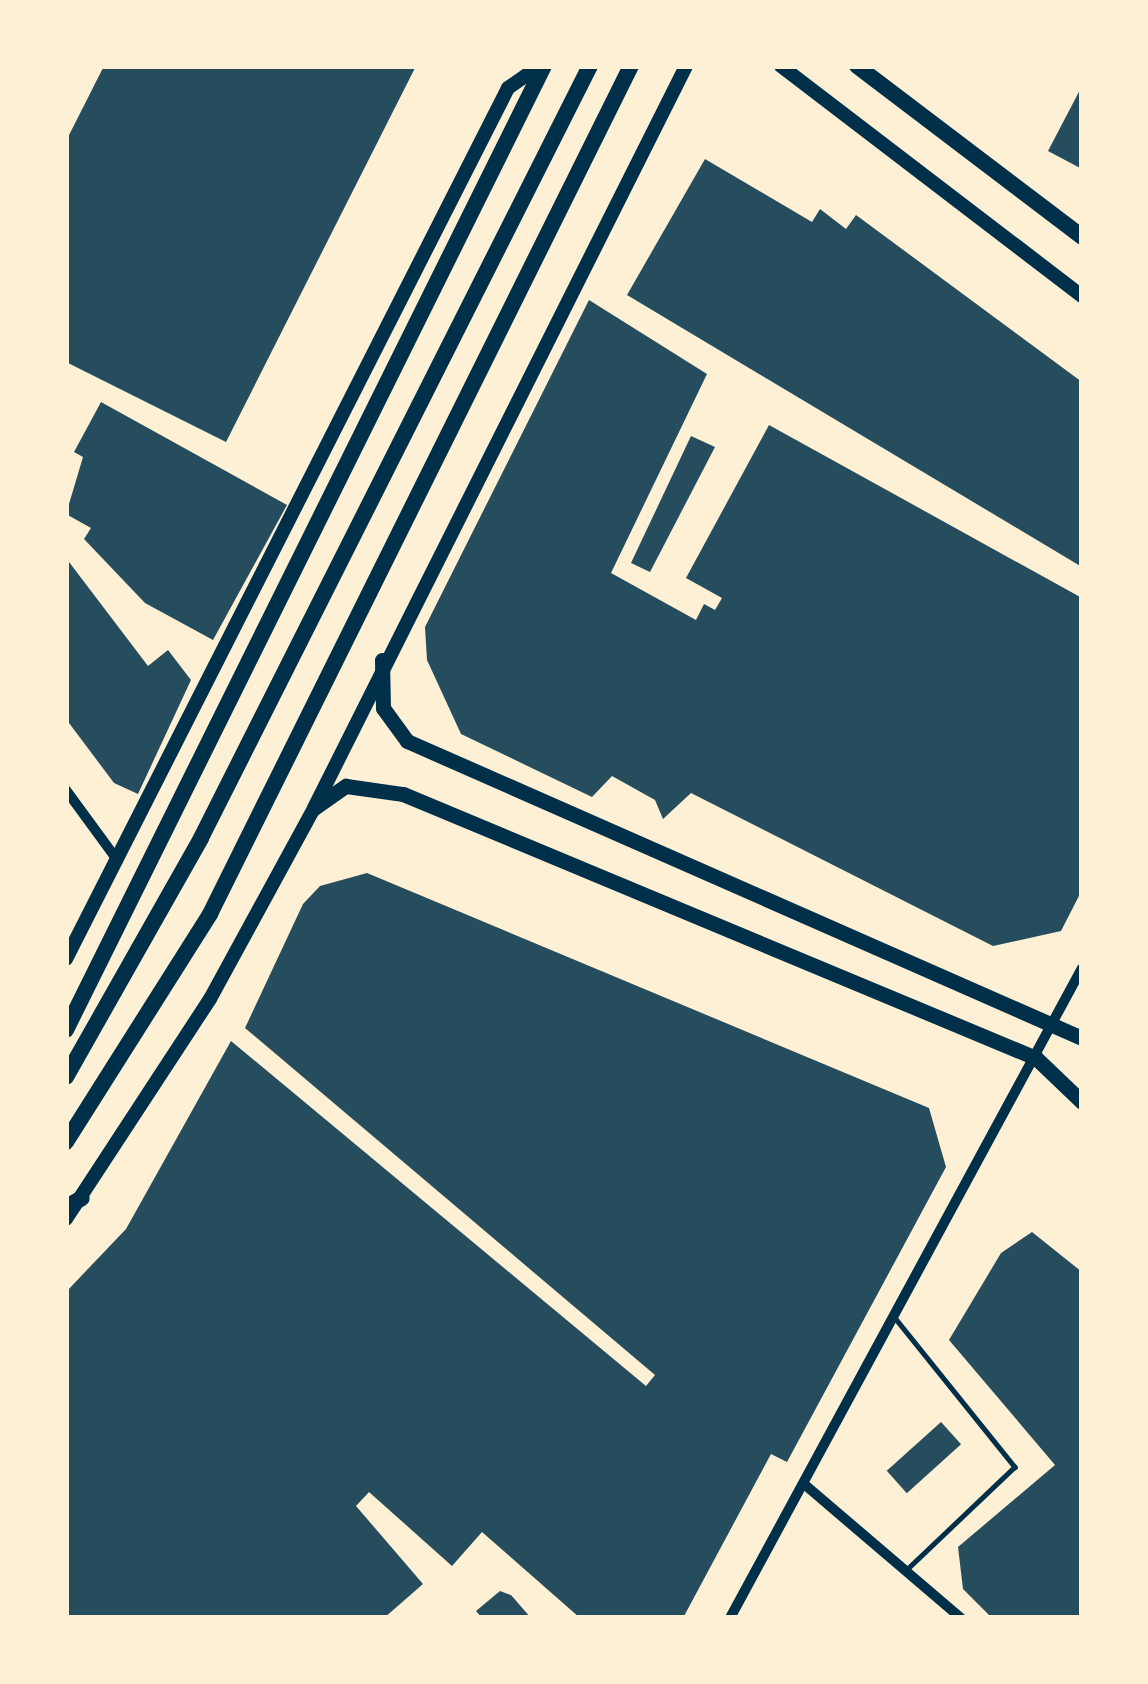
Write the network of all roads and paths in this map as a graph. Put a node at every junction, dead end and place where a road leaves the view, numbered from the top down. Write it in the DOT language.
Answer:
graph roads {
  1 [pos="541,66"];
  2 [pos="590,66"];
  3 [pos="631,66"];
  4 [pos="686,66"];
  5 [pos="781,66"];
  6 [pos="857,66"];
  7 [pos="1082,237"];
  8 [pos="1082,296"];
  9 [pos="382,660"];
  10 [pos="66,790"];
  11 [pos="314,808"];
  12 [pos="118,861"];
  13 [pos="66,959"];
  14 [pos="1082,968"];
  15 [pos="1054,1020"];
  16 [pos="66,1030"];
  17 [pos="1082,1039"];
  18 [pos="1036,1058"];
  19 [pos="66,1077"];
  20 [pos="1082,1102"];
  21 [pos="66,1142"];
  22 [pos="74,1202"];
  23 [pos="66,1219"];
  24 [pos="896,1319"];
  25 [pos="804,1484"];
  26 [pos="907,1570"];
  27 [pos="730,1618"];
  28 [pos="961,1618"];
  1 -- 12 [label="street"];
  1 -- 16 [label="highway"];
  2 -- 19 [label="highway"];
  3 -- 21 [label="highway"];
  4 -- 9 [label="street"];
  5 -- 8 [label="street"];
  6 -- 7 [label="highway"];
  9 -- 11 [label="street"];
  9 -- 15 [label="main road"];
  10 -- 12 [label="street"];
  11 -- 18 [label="main road"];
  11 -- 22 [label="street"];
  12 -- 13 [label="street"];
  14 -- 15 [label="street"];
  15 -- 17 [label="main road"];
  15 -- 18 [label="street"];
  18 -- 20 [label="main road"];
  18 -- 24 [label="street"];
  22 -- 23 [label="street"];
  24 -- 25 [label="street"];
  24 -- 26 [label="lane"];
  25 -- 26 [label="street"];
  25 -- 27 [label="street"];
  26 -- 28 [label="street"];
}
